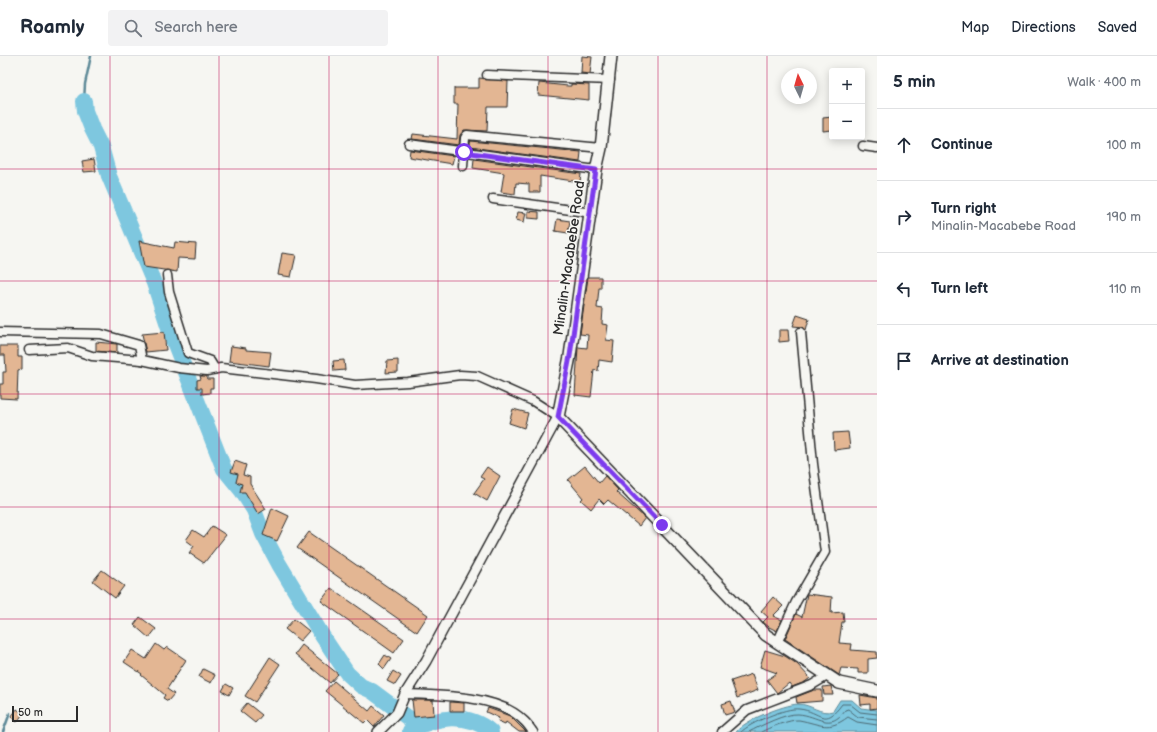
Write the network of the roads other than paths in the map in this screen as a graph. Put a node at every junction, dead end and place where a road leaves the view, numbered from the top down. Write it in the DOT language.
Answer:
graph roads {
  1 [pos="612,56"];
  2 [pos="487,75"];
  3 [pos="610,80"];
  4 [pos="410,144"];
  5 [pos="863,146"];
  6 [pos="601,148"];
  7 [pos="877,148"];
  8 [pos="464,152"];
  9 [pos="463,166"];
  10 [pos="596,170"];
  11 [pos="493,199"];
  12 [pos="592,213"];
  13 [pos="167,275"];
  14 [pos="0,332"];
  15 [pos="801,332"];
  16 [pos="29,350"];
  17 [pos="142,360"];
  18 [pos="211,370"];
  19 [pos="558,417"];
  20 [pos="777,643"];
  21 [pos="827,676"];
  22 [pos="877,691"];
  23 [pos="405,694"];
  24 [pos="381,730"];
  25 [pos="533,732"];
  26 [pos="722,732"];
  1 -- 3 [label="main road, Minalin-Macabebe Road"];
  2 -- 3 [label="street"];
  3 -- 6 [label="main road, Minalin-Macabebe Road"];
  4 -- 8 [label="street"];
  5 -- 7 [label="street"];
  6 -- 8 [label="street"];
  6 -- 10 [label="main road, Minalin-Macabebe Road"];
  8 -- 9 [label="street"];
  8 -- 10 [label="street"];
  10 -- 12 [label="main road, Minalin-Macabebe Road"];
  11 -- 12 [label="street"];
  12 -- 19 [label="main road, Minalin-Macabebe Road"];
  13 -- 18 [label="street"];
  14 -- 17 [label="street"];
  15 -- 20 [label="street"];
  16 -- 17 [label="street"];
  17 -- 18 [label="street"];
  18 -- 19 [label="street"];
  19 -- 20 [label="main road"];
  19 -- 23 [label="street"];
  20 -- 21 [label="main road"];
  21 -- 22 [label="main road"];
  21 -- 26 [label="street"];
  23 -- 24 [label="street"];
  23 -- 25 [label="street"];
}
